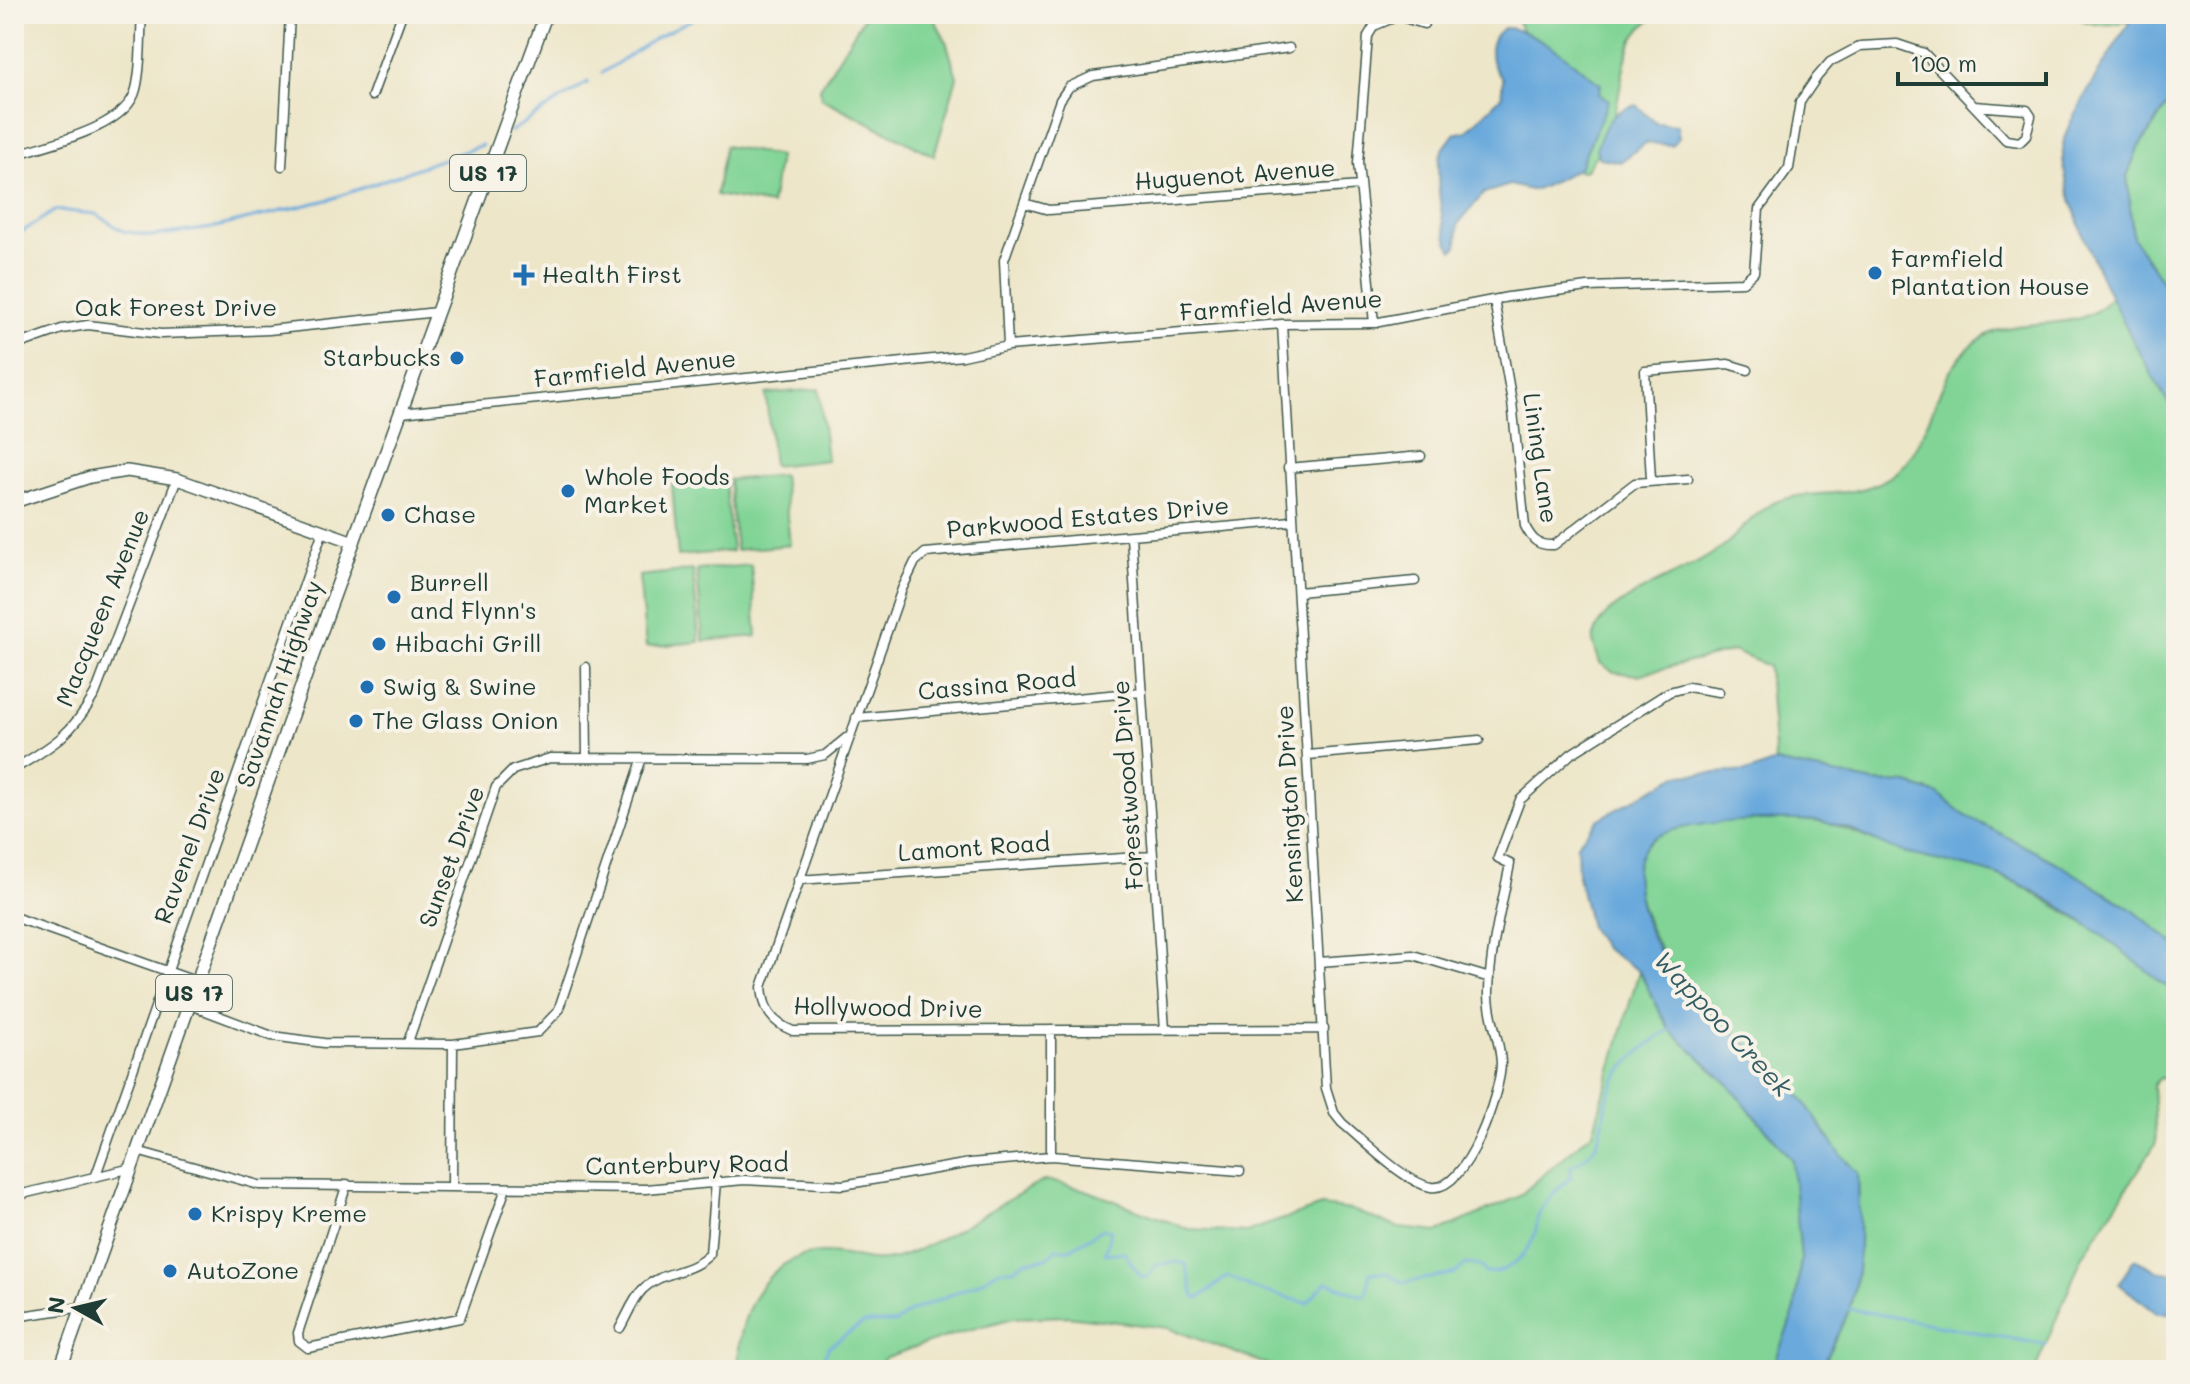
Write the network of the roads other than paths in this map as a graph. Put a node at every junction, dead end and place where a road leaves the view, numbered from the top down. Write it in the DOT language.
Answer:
graph roads {
  1 [pos="142,14"];
  2 [pos="290,14"];
  3 [pos="402,14"];
  4 [pos="546,14"];
  5 [pos="1424,24"];
  6 [pos="1289,48"];
  7 [pos="372,96"];
  8 [pos="1974,106"];
  9 [pos="14,155"];
  10 [pos="282,166"];
  11 [pos="1360,186"];
  12 [pos="1024,203"];
  13 [pos="1494,300"];
  14 [pos="437,312"];
  15 [pos="1374,323"];
  16 [pos="1282,324"];
  17 [pos="14,346"];
  18 [pos="1008,346"];
  19 [pos="1748,370"];
  20 [pos="401,413"];
  21 [pos="1421,456"];
  22 [pos="1288,468"];
  23 [pos="177,479"];
  24 [pos="1688,479"];
  25 [pos="1651,480"];
  26 [pos="14,502"];
  27 [pos="1292,521"];
  28 [pos="323,531"];
  29 [pos="1131,537"];
  30 [pos="354,542"];
  31 [pos="1415,581"];
  32 [pos="1298,592"];
  33 [pos="586,667"];
  34 [pos="1142,692"];
  35 [pos="1719,692"];
  36 [pos="856,718"];
  37 [pos="850,734"];
  38 [pos="1479,740"];
  39 [pos="1308,755"];
  40 [pos="587,758"];
  41 [pos="641,761"];
  42 [pos="14,769"];
  43 [pos="1153,856"];
  44 [pos="798,880"];
  45 [pos="14,917"];
  46 [pos="1319,962"];
  47 [pos="167,972"];
  48 [pos="1490,978"];
  49 [pos="198,982"];
  50 [pos="190,1005"];
  51 [pos="1324,1029"];
  52 [pos="1051,1030"];
  53 [pos="1165,1030"];
  54 [pos="408,1042"];
  55 [pos="453,1044"];
  56 [pos="137,1151"];
  57 [pos="1051,1156"];
  58 [pos="132,1168"];
  59 [pos="1240,1171"];
  60 [pos="96,1175"];
  61 [pos="716,1181"];
  62 [pos="347,1184"];
  63 [pos="452,1186"];
  64 [pos="506,1188"];
  65 [pos="14,1196"];
  66 [pos="83,1307"];
  67 [pos="14,1317"];
  68 [pos="620,1328"];
  69 [pos="60,1370"];
  1 -- 9 [label="street"];
  2 -- 10 [label="street"];
  3 -- 7 [label="street"];
  4 -- 14 [label="highway, Savannah Highway / US 17"];
  5 -- 11 [label="street"];
  6 -- 12 [label="street"];
  8 -- 8 [label="street, Farmfield Avenue"];
  8 -- 13 [label="street, Farmfield Avenue"];
  11 -- 12 [label="street, Huguenot Avenue"];
  11 -- 15 [label="street, Huguenot Avenue"];
  12 -- 18 [label="street"];
  13 -- 15 [label="street, Farmfield Avenue"];
  13 -- 25 [label="street, Lining Lane"];
  14 -- 17 [label="street, Oak Forest Drive"];
  14 -- 20 [label="highway, Savannah Highway / US 17"];
  15 -- 16 [label="street, Farmfield Avenue"];
  16 -- 18 [label="street, Farmfield Avenue"];
  16 -- 22 [label="street, Kensington Drive"];
  18 -- 20 [label="street, Farmfield Avenue"];
  19 -- 25 [label="street"];
  20 -- 30 [label="highway, Savannah Highway / US 17"];
  21 -- 22 [label="street"];
  22 -- 27 [label="street, Kensington Drive"];
  23 -- 26 [label="main road"];
  23 -- 28 [label="main road"];
  23 -- 42 [label="street, Macqueen Avenue"];
  24 -- 25 [label="street, Lining Lane"];
  27 -- 29 [label="street, Parkwood Estates Drive"];
  27 -- 32 [label="street, Kensington Drive"];
  28 -- 30 [label="main road"];
  28 -- 47 [label="street, Ravenel Drive"];
  29 -- 34 [label="street, Forestwood Drive"];
  29 -- 36 [label="street, Parkwood Estates Drive"];
  30 -- 49 [label="highway, Savannah Highway / US 17"];
  31 -- 32 [label="street"];
  32 -- 39 [label="street, Kensington Drive"];
  33 -- 40 [label="street"];
  34 -- 36 [label="street, Cassina Road"];
  34 -- 43 [label="street, Forestwood Drive"];
  35 -- 48 [label="street"];
  36 -- 37 [label="street, Hollywood Drive"];
  37 -- 41 [label="street, Sunset Drive"];
  37 -- 44 [label="street, Hollywood Drive"];
  38 -- 39 [label="street"];
  39 -- 46 [label="street, Kensington Drive"];
  40 -- 41 [label="street, Sunset Drive"];
  40 -- 54 [label="street, Sunset Drive"];
  41 -- 55 [label="street"];
  43 -- 44 [label="street, Lamont Road"];
  43 -- 53 [label="street, Forestwood Drive"];
  44 -- 52 [label="street, Hollywood Drive"];
  45 -- 47 [label="street"];
  46 -- 48 [label="street"];
  46 -- 51 [label="street, Kensington Drive"];
  47 -- 49 [label="street"];
  47 -- 60 [label="street, Ravenel Drive"];
  48 -- 51 [label="street, Kensington Drive"];
  49 -- 50 [label="highway, Savannah Highway / US 17"];
  50 -- 54 [label="street"];
  50 -- 56 [label="highway, Savannah Highway / US 17"];
  51 -- 53 [label="street, Hollywood Drive"];
  52 -- 53 [label="street, Hollywood Drive"];
  52 -- 57 [label="street"];
  54 -- 55 [label="street"];
  55 -- 63 [label="street"];
  56 -- 58 [label="highway, Savannah Highway / US 17"];
  56 -- 62 [label="street, Canterbury Road"];
  57 -- 59 [label="street, Canterbury Road"];
  57 -- 61 [label="street, Canterbury Road"];
  58 -- 60 [label="street"];
  58 -- 66 [label="highway, Savannah Highway / US 17"];
  60 -- 65 [label="street"];
  61 -- 64 [label="street, Canterbury Road"];
  61 -- 68 [label="street"];
  62 -- 63 [label="street, Canterbury Road"];
  62 -- 64 [label="street"];
  63 -- 64 [label="street, Canterbury Road"];
  66 -- 67 [label="street"];
  66 -- 69 [label="highway, Savannah Highway / US 17"];
}
